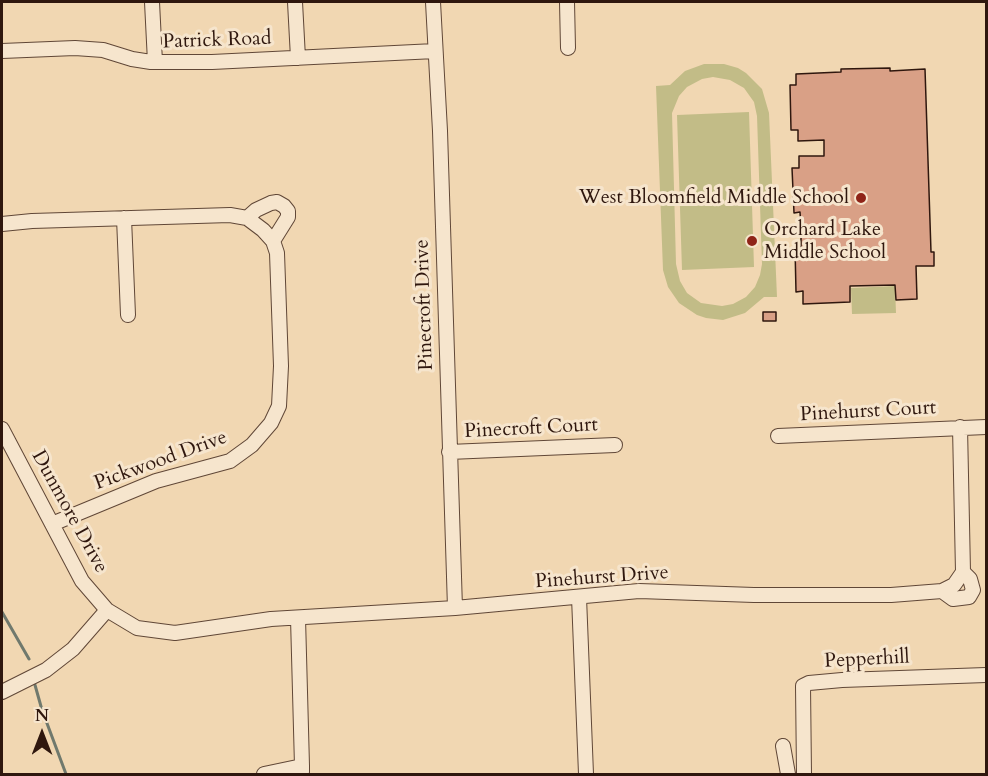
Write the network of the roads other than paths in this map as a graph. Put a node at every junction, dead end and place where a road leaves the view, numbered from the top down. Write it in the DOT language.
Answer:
graph roads {
  1 [pos="152,2"];
  2 [pos="295,2"];
  3 [pos="433,2"];
  4 [pos="567,2"];
  5 [pos="568,48"];
  6 [pos="2,51"];
  7 [pos="435,51"];
  8 [pos="298,58"];
  9 [pos="155,62"];
  10 [pos="124,218"];
  11 [pos="247,218"];
  12 [pos="2,224"];
  13 [pos="273,241"];
  14 [pos="128,315"];
  15 [pos="960,426"];
  16 [pos="987,426"];
  17 [pos="2,429"];
  18 [pos="777,436"];
  19 [pos="615,444"];
  20 [pos="449,452"];
  21 [pos="52,524"];
  22 [pos="579,597"];
  23 [pos="454,608"];
  24 [pos="107,610"];
  25 [pos="298,618"];
  26 [pos="987,675"];
  27 [pos="2,692"];
  28 [pos="783,746"];
  29 [pos="302,770"];
  30 [pos="264,774"];
  31 [pos="586,774"];
  32 [pos="788,774"];
  33 [pos="804,774"];
  1 -- 9 [label="street"];
  2 -- 8 [label="street"];
  3 -- 7 [label="street, Pinecroft Drive"];
  4 -- 5 [label="street"];
  6 -- 9 [label="street, Patrick Road"];
  7 -- 8 [label="street, Patrick Road"];
  7 -- 20 [label="street, Pinecroft Drive"];
  8 -- 9 [label="street, Patrick Road"];
  10 -- 11 [label="street"];
  10 -- 12 [label="street"];
  10 -- 14 [label="street"];
  11 -- 13 [label="street"];
  11 -- 13 [label="street"];
  13 -- 21 [label="street, Pickwood Drive"];
  15 -- 16 [label="street"];
  15 -- 18 [label="street, Pinehurst Court"];
  15 -- 22 [label="street, Pinehurst Drive"];
  17 -- 21 [label="street, Dunmore Drive"];
  19 -- 20 [label="street, Pinecroft Court"];
  20 -- 23 [label="street, Pinecroft Drive"];
  21 -- 24 [label="street, Dunmore Drive"];
  22 -- 23 [label="street, Pinehurst Drive"];
  22 -- 31 [label="street"];
  23 -- 25 [label="street, Pinehurst Drive"];
  24 -- 25 [label="street, Pinehurst Drive"];
  24 -- 27 [label="street"];
  25 -- 29 [label="street"];
  26 -- 33 [label="street, Pepperhill"];
  28 -- 32 [label="street"];
  29 -- 30 [label="street"];
}
